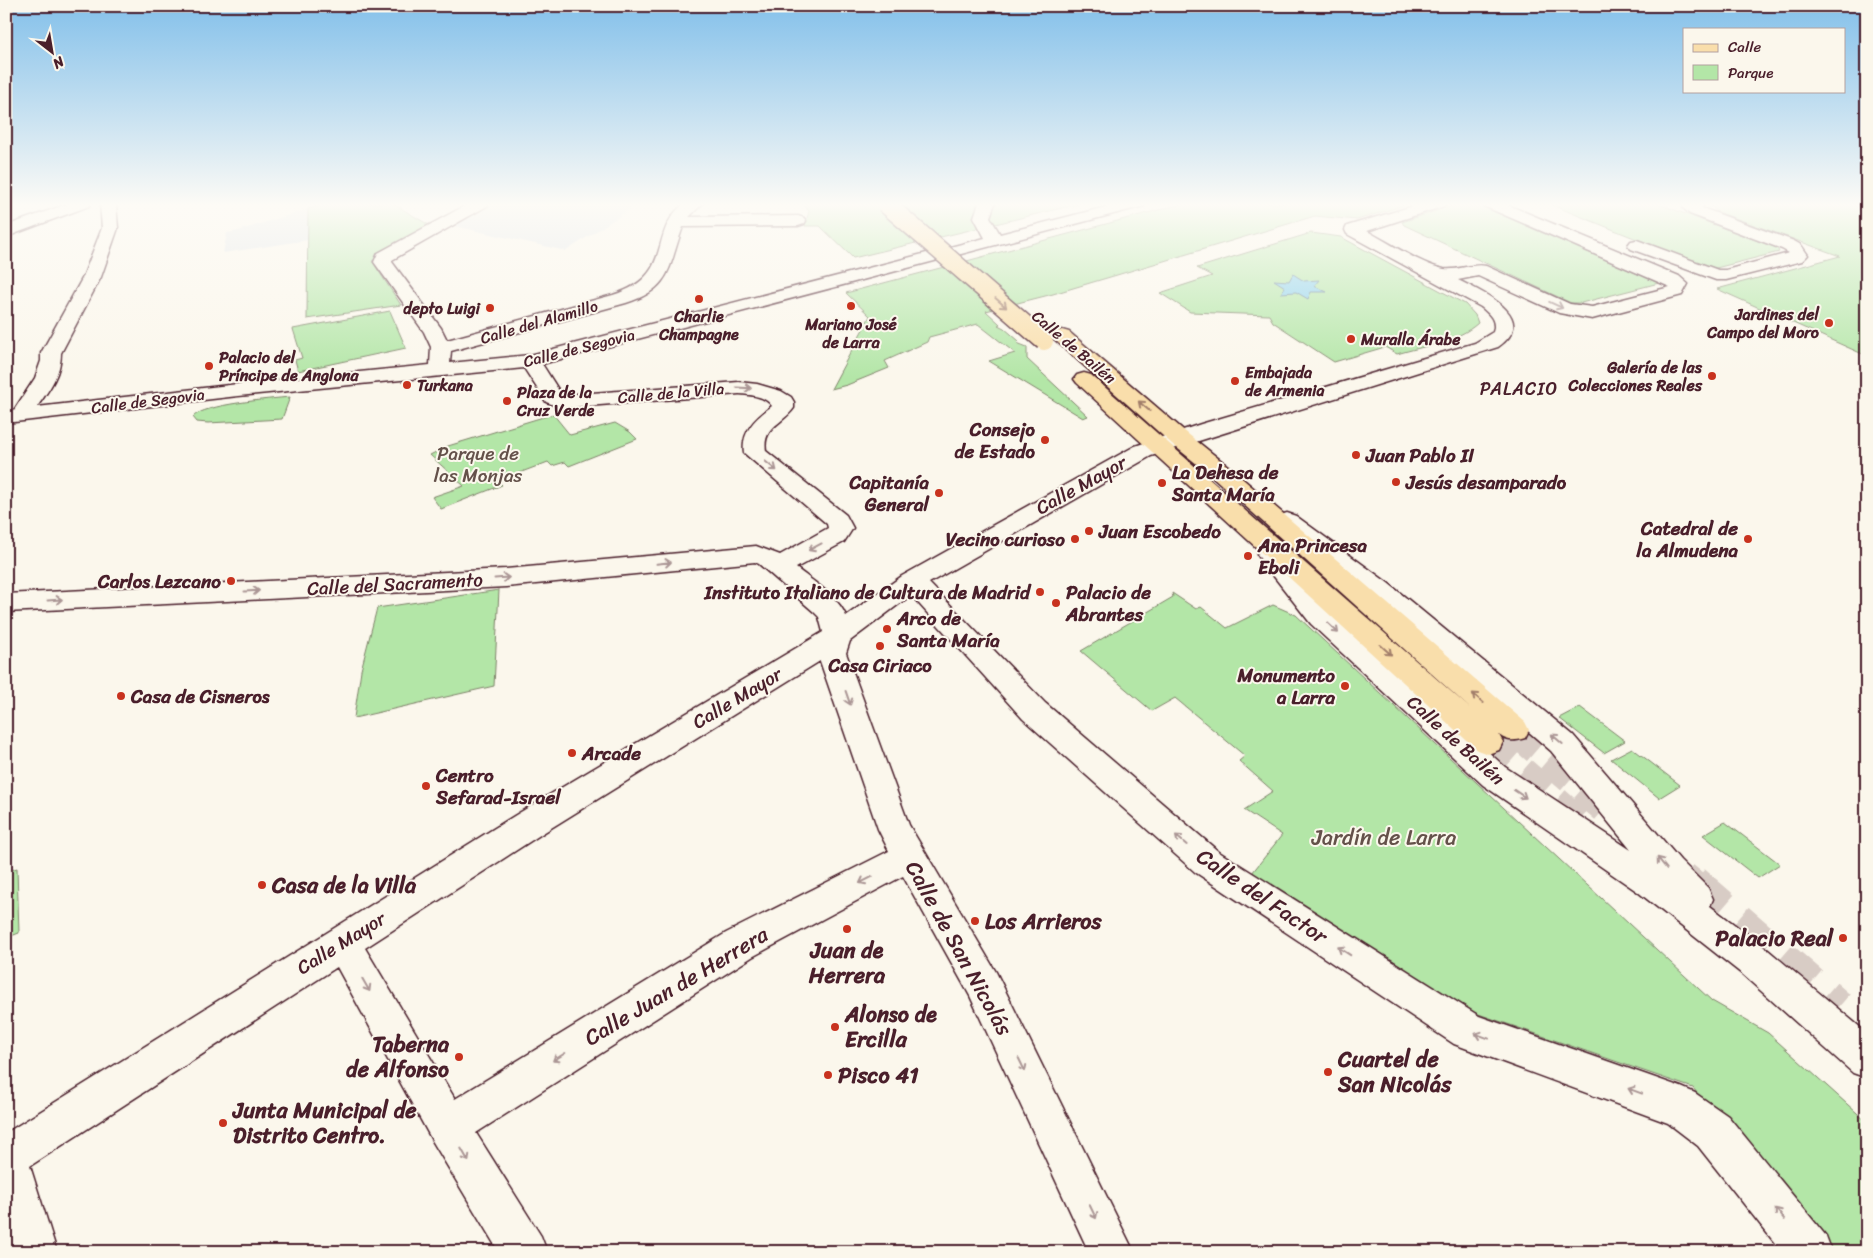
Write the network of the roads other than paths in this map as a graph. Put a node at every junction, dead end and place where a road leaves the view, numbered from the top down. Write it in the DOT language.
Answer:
graph roads {
  1 [pos="98,262"];
  2 [pos="383,262"];
  3 [pos="662,262"];
  4 [pos="912,262"];
  5 [pos="959,262"];
  6 [pos="969,262"];
  7 [pos="1412,262"];
  8 [pos="1640,262"];
  9 [pos="1681,262"];
  10 [pos="1778,262"];
  11 [pos="1426,269"];
  12 [pos="1464,275"];
  13 [pos="1473,295"];
  14 [pos="1053,338"];
  15 [pos="440,347"];
  16 [pos="530,361"];
  17 [pos="439,370"];
  18 [pos="14,416"];
  19 [pos="1170,442"];
  20 [pos="1208,474"];
  21 [pos="778,566"];
  22 [pos="911,582"];
  23 [pos="6,603"];
  24 [pos="838,636"];
  25 [pos="1514,730"];
  26 [pos="1488,742"];
  27 [pos="909,858"];
  28 [pos="342,942"];
  29 [pos="1755,962"];
  30 [pos="1867,1059"];
  31 [pos="448,1127"];
  32 [pos="6,1157"];
  33 [pos="35,1252"];
  34 [pos="525,1252"];
  35 [pos="1112,1252"];
  36 [pos="1810,1252"];
  1 -- 18 [label="street"];
  2 -- 15 [label="street"];
  3 -- 15 [label="street, Calle del Alamillo"];
  4 -- 16 [label="street, Calle de Segovia"];
  5 -- 14 [label="main road, Calle de Bailén, one-way, bridge"];
  6 -- 14 [label="main road, Calle de Bailén"];
  7 -- 11 [label="street"];
  12 -- 8 [label="street, one-way"];
  9 -- 10 [label="street"];
  11 -- 12 [label="street"];
  11 -- 13 [label="street"];
  12 -- 13 [label="street"];
  13 -- 19 [label="street, Calle Mayor"];
  14 -- 19 [label="main road, Calle de Bailén"];
  15 -- 17 [label="street"];
  16 -- 17 [label="street, Calle de Segovia"];
  16 -- 21 [label="street, Calle de la Villa, one-way"];
  17 -- 18 [label="street, Calle de Segovia"];
  19 -- 20 [label="main road, Calle de Bailén"];
  19 -- 22 [label="street, Calle Mayor"];
  25 -- 20 [label="main road, Calle de Bailén, one-way"];
  20 -- 26 [label="main road, Calle de Bailén, one-way"];
  29 -- 20 [label="street, Calle de Bailén, one-way"];
  20 -- 29 [label="street, Calle de Bailén, one-way"];
  23 -- 21 [label="street, Calle del Sacramento, one-way"];
  21 -- 24 [label="street, Calle del Sacramento"];
  22 -- 24 [label="street, Calle Mayor"];
  36 -- 22 [label="street, Calle del Factor, one-way"];
  24 -- 27 [label="street, Calle de San Nicolás, one-way"];
  24 -- 28 [label="street, Calle Mayor"];
  27 -- 31 [label="street, Calle Juan de Herrera, one-way"];
  27 -- 35 [label="street, Calle de San Nicolás, one-way"];
  28 -- 31 [label="street, one-way"];
  28 -- 32 [label="street, Calle Mayor"];
  29 -- 30 [label="street, Calle de Bailén"];
  31 -- 34 [label="street, one-way"];
  32 -- 33 [label="street"];
}
